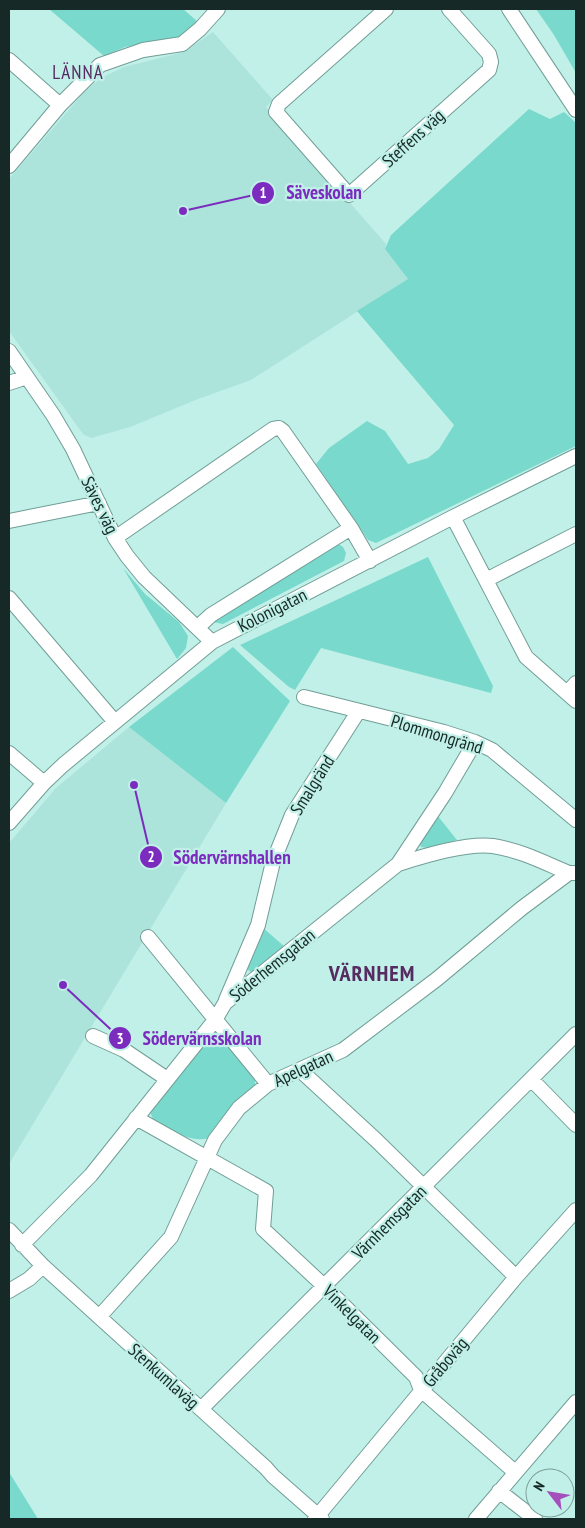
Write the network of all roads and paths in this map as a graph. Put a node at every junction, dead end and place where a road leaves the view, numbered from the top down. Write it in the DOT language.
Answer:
graph roads {
  1 [pos="218,9"];
  2 [pos="386,9"];
  3 [pos="449,9"];
  4 [pos="509,9"];
  5 [pos="9,60"];
  6 [pos="60,105"];
  7 [pos="576,110"];
  8 [pos="9,166"];
  9 [pos="9,351"];
  10 [pos="27,377"];
  11 [pos="9,383"];
  12 [pos="576,456"];
  13 [pos="99,503"];
  14 [pos="453,517"];
  15 [pos="9,521"];
  16 [pos="351,528"];
  17 [pos="576,534"];
  18 [pos="115,538"];
  19 [pos="370,561"];
  20 [pos="486,580"];
  21 [pos="9,598"];
  22 [pos="198,627"];
  23 [pos="212,642"];
  24 [pos="573,692"];
  25 [pos="304,697"];
  26 [pos="358,712"];
  27 [pos="115,722"];
  28 [pos="475,742"];
  29 [pos="9,753"];
  30 [pos="44,783"];
  31 [pos="576,820"];
  32 [pos="9,823"];
  33 [pos="398,864"];
  34 [pos="573,873"];
  35 [pos="148,937"];
  36 [pos="225,1003"];
  37 [pos="215,1020"];
  38 [pos="576,1034"];
  39 [pos="93,1036"];
  40 [pos="300,1070"];
  41 [pos="167,1079"];
  42 [pos="531,1079"];
  43 [pos="268,1084"];
  44 [pos="136,1118"];
  45 [pos="576,1126"];
  46 [pos="208,1158"];
  47 [pos="424,1186"];
  48 [pos="576,1210"];
  49 [pos="9,1230"];
  50 [pos="22,1245"];
  51 [pos="43,1266"];
  52 [pos="516,1277"];
  53 [pos="324,1286"];
  54 [pos="9,1291"];
  55 [pos="99,1317"];
  56 [pos="421,1390"];
  57 [pos="576,1402"];
  58 [pos="201,1409"];
  59 [pos="515,1472"];
  60 [pos="499,1492"];
  61 [pos="318,1518"];
  62 [pos="476,1519"];
  63 [pos="535,1519"];
  1 -- 6 [label="street"];
  2 -- 3 [label="street, Steffens väg"];
  4 -- 7 [label="street"];
  5 -- 6 [label="street"];
  6 -- 8 [label="street"];
  9 -- 10 [label="street, Säves väg"];
  10 -- 11 [label="street"];
  10 -- 13 [label="street, Säves väg"];
  12 -- 14 [label="street, Kolonigatan"];
  13 -- 15 [label="street"];
  13 -- 18 [label="street, Säves väg"];
  14 -- 19 [label="street, Kolonigatan"];
  14 -- 20 [label="street"];
  16 -- 18 [label="street"];
  16 -- 19 [label="street"];
  16 -- 22 [label="street"];
  17 -- 20 [label="street"];
  18 -- 22 [label="street, Säves väg"];
  19 -- 23 [label="street, Kolonigatan"];
  20 -- 24 [label="street"];
  21 -- 27 [label="street"];
  22 -- 23 [label="street, Säves väg"];
  23 -- 27 [label="street, Kolonigatan"];
  25 -- 26 [label="street, Plommongränd"];
  26 -- 28 [label="street, Plommongränd"];
  26 -- 36 [label="street, Smalgränd"];
  27 -- 30 [label="street, Kolonigatan"];
  28 -- 31 [label="street, Plommongränd"];
  28 -- 33 [label="street"];
  29 -- 30 [label="street"];
  30 -- 32 [label="street, Kolonigatan"];
  33 -- 34 [label="street, Söderhemsgatan"];
  33 -- 36 [label="street, Söderhemsgatan"];
  34 -- 40 [label="street, Apelgatan"];
  35 -- 37 [label="street"];
  36 -- 37 [label="street, Söderhemsgatan"];
  37 -- 41 [label="street, Söderhemsgatan"];
  37 -- 43 [label="street"];
  38 -- 42 [label="street, Värnhemsgatan"];
  39 -- 41 [label="street"];
  40 -- 43 [label="street, Apelgatan"];
  40 -- 47 [label="street"];
  41 -- 44 [label="street, Söderhemsgatan"];
  42 -- 45 [label="street"];
  42 -- 47 [label="street, Värnhemsgatan"];
  43 -- 46 [label="street, Apelgatan"];
  44 -- 46 [label="street"];
  44 -- 50 [label="street, Söderhemsgatan"];
  46 -- 53 [label="street, Vinkelgatan"];
  46 -- 55 [label="street, Apelgatan"];
  47 -- 52 [label="street"];
  47 -- 53 [label="street, Värnhemsgatan"];
  48 -- 52 [label="street, Gråboväg"];
  49 -- 50 [label="street, Stenkumlaväg"];
  50 -- 51 [label="street, Stenkumlaväg"];
  51 -- 54 [label="street"];
  51 -- 55 [label="street, Stenkumlaväg"];
  52 -- 56 [label="street, Gråboväg"];
  53 -- 56 [label="street, Vinkelgatan"];
  53 -- 58 [label="street, Värnhemsgatan"];
  55 -- 58 [label="street, Stenkumlaväg"];
  56 -- 59 [label="street, Vinkelgatan"];
  56 -- 61 [label="street, Gråboväg"];
  57 -- 59 [label="street"];
  58 -- 61 [label="street, Stenkumlaväg"];
  59 -- 60 [label="street"];
  60 -- 62 [label="street"];
  60 -- 63 [label="street"];
}
